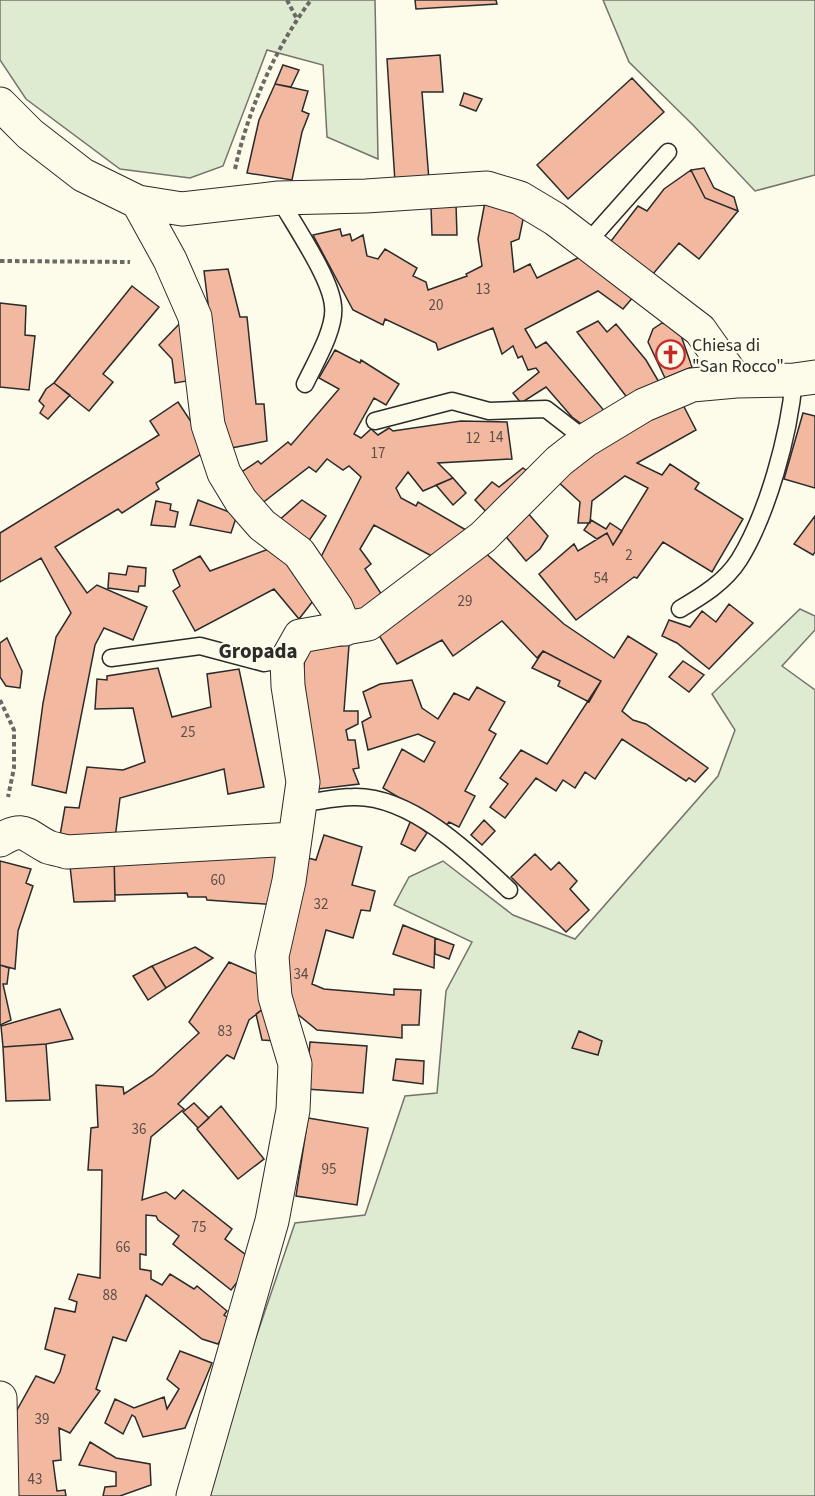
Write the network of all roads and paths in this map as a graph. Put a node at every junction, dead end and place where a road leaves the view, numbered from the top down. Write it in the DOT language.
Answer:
graph roads {
  1 [pos="287,0"];
  2 [pos="311,0"];
  3 [pos="297,19"];
  4 [pos="0,104"];
  5 [pos="668,152"];
  6 [pos="279,198"];
  7 [pos="138,202"];
  8 [pos="231,205"];
  9 [pos="587,243"];
  10 [pos="170,260"];
  11 [pos="0,261"];
  12 [pos="804,379"];
  13 [pos="736,381"];
  14 [pos="305,384"];
  15 [pos="375,421"];
  16 [pos="586,440"];
  17 [pos="680,609"];
  18 [pos="345,629"];
  19 [pos="111,658"];
  20 [pos="286,659"];
  21 [pos="0,700"];
  22 [pos="297,804"];
  23 [pos="294,839"];
  24 [pos="0,840"];
  25 [pos="509,890"];
  26 [pos="0,1398"];
  27 [pos="2,1496"];
  28 [pos="193,1496"];
  1 -- 3 [label="path"];
  2 -- 3 [label="path"];
  3 -- 8 [label="path"];
  4 -- 7 [label="street"];
  5 -- 9 [label="lane"];
  6 -- 8 [label="street"];
  6 -- 9 [label="street"];
  6 -- 14 [label="lane"];
  7 -- 8 [label="street"];
  7 -- 10 [label="street"];
  9 -- 13 [label="street"];
  10 -- 11 [label="path"];
  10 -- 18 [label="street"];
  12 -- 13 [label="street"];
  12 -- 17 [label="lane"];
  13 -- 16 [label="street"];
  15 -- 16 [label="lane"];
  16 -- 18 [label="street"];
  18 -- 20 [label="street"];
  19 -- 20 [label="lane"];
  20 -- 22 [label="street"];
  21 -- 24 [label="path"];
  22 -- 23 [label="street"];
  22 -- 25 [label="lane"];
  23 -- 24 [label="street"];
  23 -- 28 [label="street"];
  26 -- 27 [label="street"];
}
